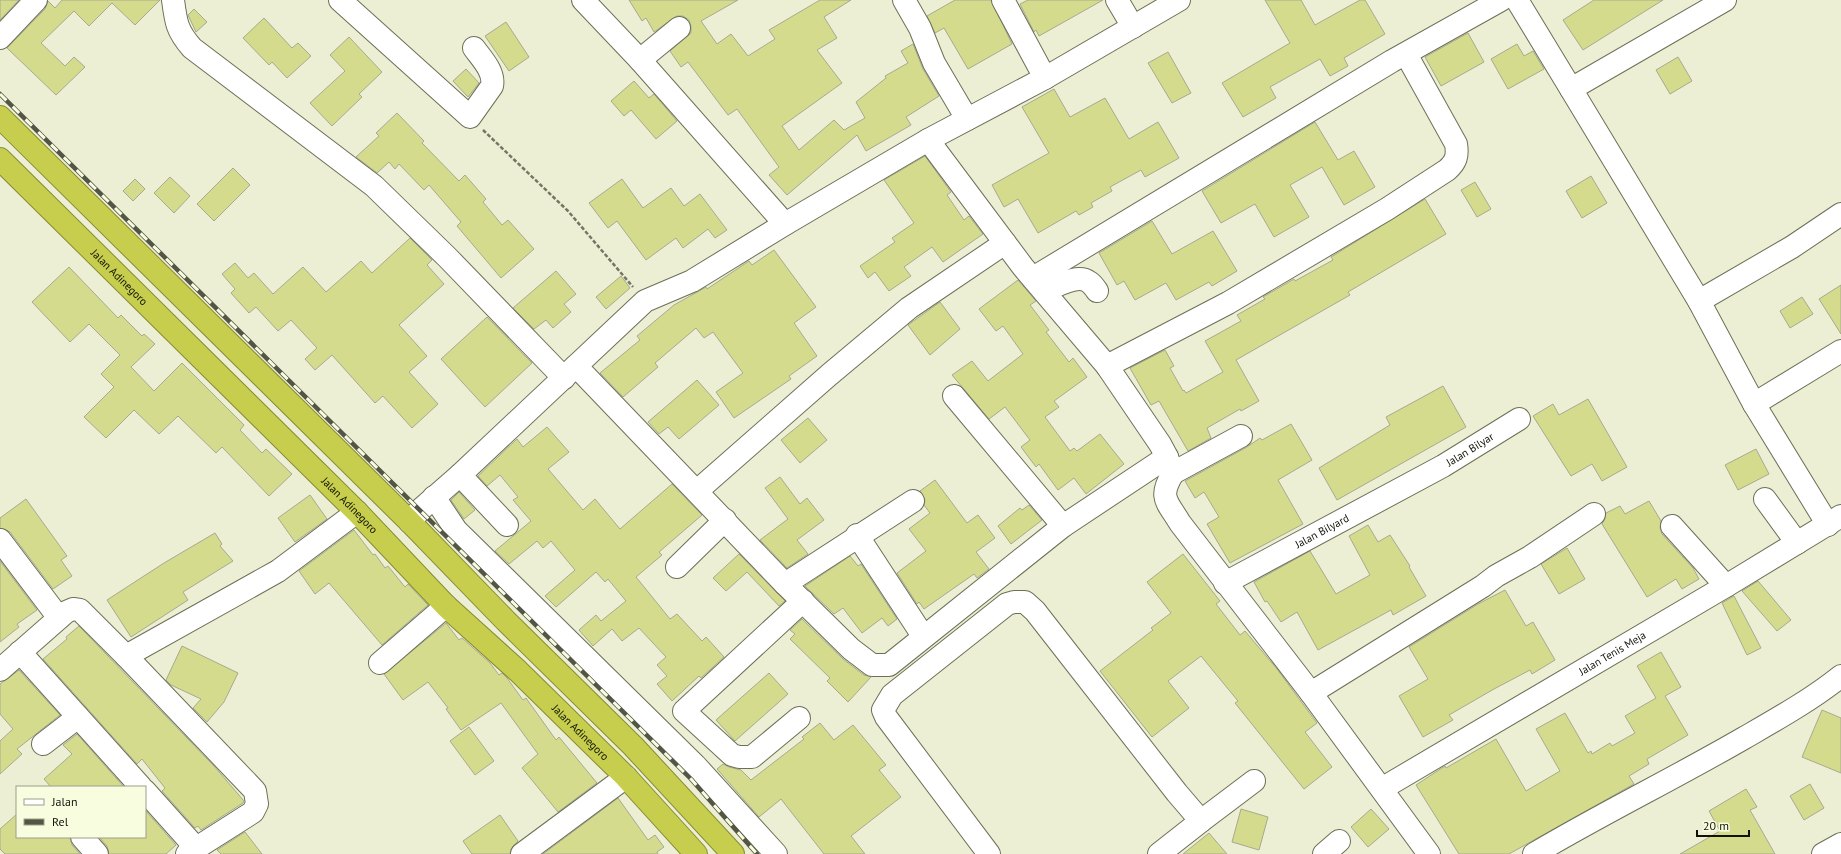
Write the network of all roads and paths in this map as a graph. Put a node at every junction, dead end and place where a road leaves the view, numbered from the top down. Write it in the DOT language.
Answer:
graph roads {
  1 [pos="36,0"];
  2 [pos="173,0"];
  3 [pos="340,0"];
  4 [pos="582,0"];
  5 [pos="904,0"];
  6 [pos="1003,0"];
  7 [pos="1116,0"];
  8 [pos="1179,0"];
  9 [pos="1500,0"];
  10 [pos="1517,0"];
  11 [pos="1725,0"];
  12 [pos="1133,27"];
  13 [pos="679,28"];
  14 [pos="0,38"];
  15 [pos="474,48"];
  16 [pos="1406,54"];
  17 [pos="640,60"];
  18 [pos="1045,78"];
  19 [pos="1571,89"];
  20 [pos="0,117"];
  21 [pos="470,117"];
  22 [pos="967,120"];
  23 [pos="928,140"];
  24 [pos="0,159"];
  25 [pos="1841,214"];
  26 [pos="785,224"];
  27 [pos="1004,243"];
  28 [pos="1038,285"];
  29 [pos="1097,291"];
  30 [pos="645,300"];
  31 [pos="1699,300"];
  32 [pos="1841,351"];
  33 [pos="1107,366"];
  34 [pos="570,372"];
  35 [pos="954,396"];
  36 [pos="1754,404"];
  37 [pos="1519,419"];
  38 [pos="1241,436"];
  39 [pos="1170,465"];
  40 [pos="460,475"];
  41 [pos="1419,478"];
  42 [pos="697,491"];
  43 [pos="434,497"];
  44 [pos="1765,499"];
  45 [pos="913,501"];
  46 [pos="357,512"];
  47 [pos="1594,514"];
  48 [pos="725,520"];
  49 [pos="1834,520"];
  50 [pos="410,522"];
  51 [pos="507,525"];
  52 [pos="1063,526"];
  53 [pos="1672,526"];
  54 [pos="857,535"];
  55 [pos="0,540"];
  56 [pos="1797,543"];
  57 [pos="677,567"];
  58 [pos="1225,583"];
  59 [pos="785,584"];
  60 [pos="1726,586"];
  61 [pos="803,601"];
  62 [pos="446,606"];
  63 [pos="59,618"];
  64 [pos="923,636"];
  65 [pos="20,652"];
  66 [pos="126,656"];
  67 [pos="380,663"];
  68 [pos="1,666"];
  69 [pos="1841,676"];
  70 [pos="1311,693"];
  71 [pos="78,717"];
  72 [pos="799,718"];
  73 [pos="43,744"];
  74 [pos="626,777"];
  75 [pos="1254,781"];
  76 [pos="140,786"];
  77 [pos="1383,788"];
  78 [pos="146,792"];
  79 [pos="1202,821"];
  80 [pos="83,838"];
  81 [pos="1841,844"];
  82 [pos="192,851"];
  83 [pos="97,854"];
  84 [pos="522,854"];
  85 [pos="696,854"];
  86 [pos="733,854"];
  87 [pos="776,854"];
  88 [pos="989,854"];
  89 [pos="1160,854"];
  90 [pos="1430,854"];
  91 [pos="1534,854"];
  92 [pos="1823,854"];
  1 -- 14 [label="street"];
  2 -- 34 [label="street"];
  3 -- 21 [label="street"];
  4 -- 17 [label="street"];
  5 -- 22 [label="street"];
  6 -- 18 [label="street"];
  7 -- 12 [label="street"];
  8 -- 12 [label="street"];
  9 -- 16 [label="street"];
  10 -- 19 [label="street"];
  11 -- 19 [label="street"];
  12 -- 18 [label="street"];
  13 -- 17 [label="street"];
  15 -- 21 [label="street"];
  16 -- 28 [label="street"];
  16 -- 33 [label="street"];
  17 -- 26 [label="street"];
  18 -- 22 [label="street"];
  19 -- 31 [label="street"];
  20 -- 50 [label="highway"];
  21 -- 30 [label="path"];
  22 -- 23 [label="street"];
  23 -- 26 [label="street"];
  23 -- 27 [label="street"];
  24 -- 46 [label="highway, Jalan Adinegoro"];
  25 -- 31 [label="street"];
  26 -- 30 [label="street"];
  27 -- 28 [label="street"];
  27 -- 42 [label="street"];
  28 -- 29 [label="street"];
  28 -- 33 [label="street"];
  30 -- 34 [label="street"];
  31 -- 36 [label="street"];
  32 -- 36 [label="street"];
  33 -- 39 [label="street"];
  34 -- 40 [label="street"];
  34 -- 42 [label="street"];
  35 -- 52 [label="street"];
  36 -- 49 [label="street"];
  37 -- 41 [label="street, Jalan Bilyar"];
  38 -- 39 [label="street"];
  39 -- 52 [label="street"];
  39 -- 58 [label="street"];
  40 -- 43 [label="street"];
  40 -- 51 [label="street"];
  41 -- 58 [label="street, Jalan Bilyard"];
  42 -- 48 [label="street"];
  43 -- 50 [label="street"];
  43 -- 87 [label="street"];
  44 -- 56 [label="street"];
  45 -- 54 [label="street"];
  46 -- 62 [label="highway, Jalan Adinegoro"];
  46 -- 66 [label="street"];
  47 -- 70 [label="street"];
  48 -- 57 [label="street"];
  48 -- 59 [label="street"];
  49 -- 56 [label="street, Jalan Tenis Meja"];
  50 -- 86 [label="highway"];
  52 -- 64 [label="street"];
  53 -- 60 [label="street"];
  54 -- 59 [label="street"];
  54 -- 64 [label="street"];
  55 -- 63 [label="street"];
  56 -- 60 [label="street, Jalan Tenis Meja"];
  58 -- 70 [label="street"];
  59 -- 61 [label="street"];
  60 -- 77 [label="street, Jalan Tenis Meja"];
  61 -- 64 [label="street"];
  61 -- 72 [label="street"];
  62 -- 67 [label="street"];
  62 -- 74 [label="highway, Jalan Adinegoro"];
  63 -- 65 [label="street"];
  63 -- 66 [label="street"];
  65 -- 68 [label="street"];
  65 -- 71 [label="street"];
  66 -- 82 [label="street"];
  69 -- 91 [label="street"];
  70 -- 77 [label="street"];
  71 -- 73 [label="street"];
  71 -- 76 [label="street"];
  74 -- 84 [label="street"];
  74 -- 85 [label="highway, Jalan Adinegoro"];
  75 -- 79 [label="street"];
  77 -- 90 [label="street"];
  78 -- 82 [label="street"];
  79 -- 88 [label="street"];
  79 -- 89 [label="street"];
  80 -- 83 [label="street"];
  81 -- 92 [label="street"];
}
